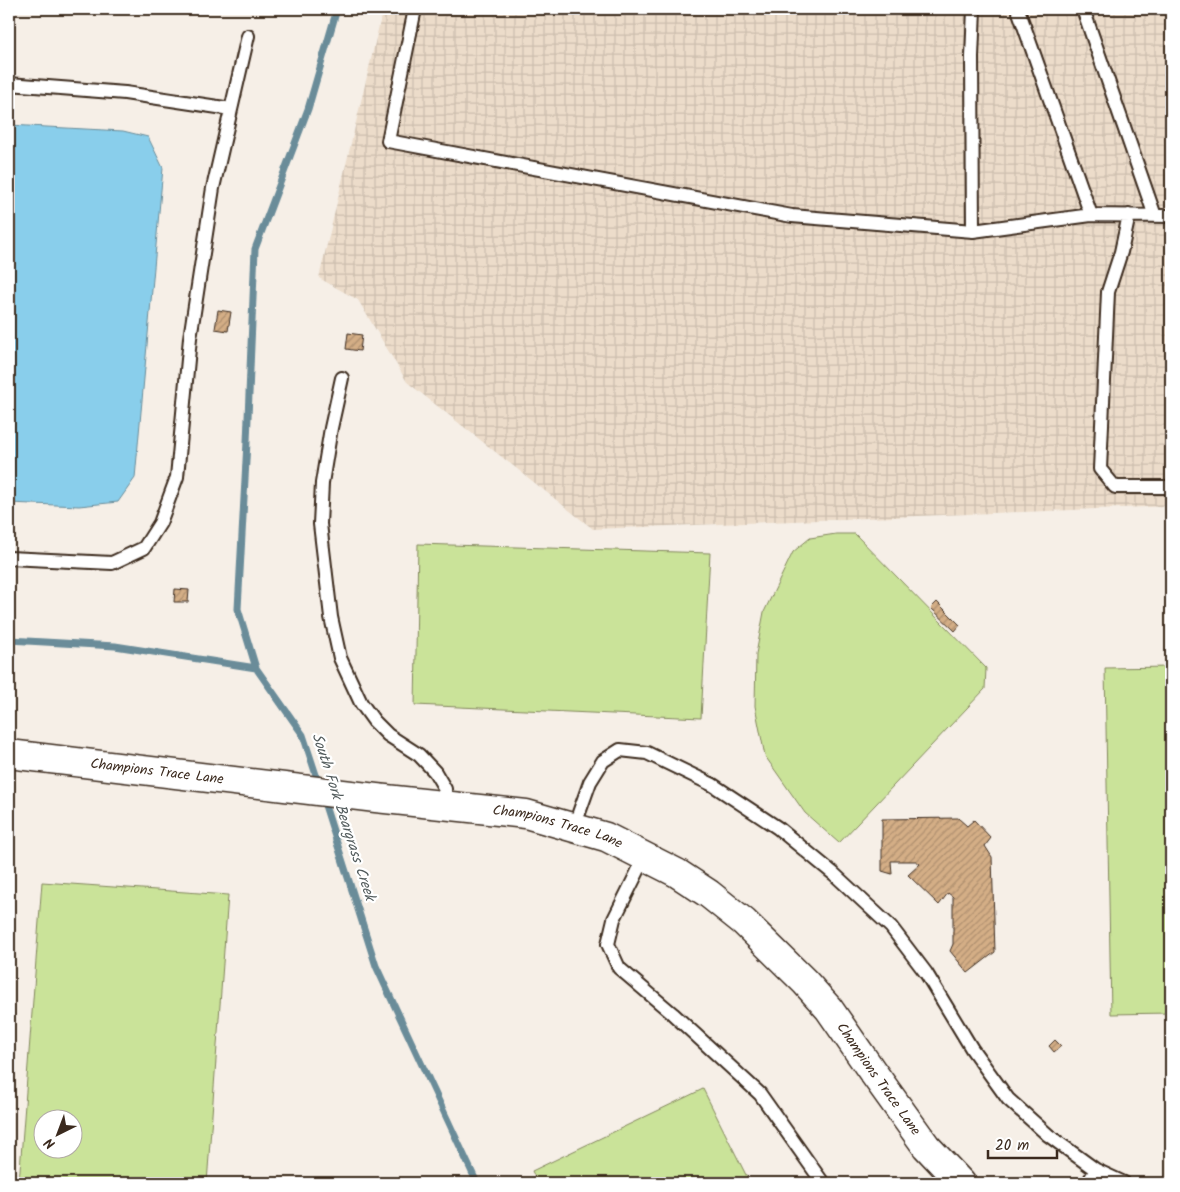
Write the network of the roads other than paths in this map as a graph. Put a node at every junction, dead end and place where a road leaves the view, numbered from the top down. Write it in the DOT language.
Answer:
graph roads {
  1 [pos="415,9"];
  2 [pos="974,9"];
  3 [pos="1083,9"];
  4 [pos="1019,12"];
  5 [pos="248,36"];
  6 [pos="9,84"];
  7 [pos="231,109"];
  8 [pos="1091,215"];
  9 [pos="1129,215"];
  10 [pos="1155,216"];
  11 [pos="1171,216"];
  12 [pos="973,231"];
  13 [pos="342,378"];
  14 [pos="1171,487"];
  15 [pos="9,558"];
  16 [pos="9,754"];
  17 [pos="446,806"];
  18 [pos="574,827"];
  19 [pos="645,857"];
  20 [pos="1096,1170"];
  21 [pos="823,1183"];
  22 [pos="961,1183"];
  23 [pos="1088,1183"];
  24 [pos="1124,1183"];
  1 -- 12 [label="lane"];
  2 -- 12 [label="lane"];
  3 -- 10 [label="lane"];
  4 -- 8 [label="lane"];
  5 -- 7 [label="lane"];
  6 -- 7 [label="lane"];
  7 -- 15 [label="lane"];
  8 -- 9 [label="lane"];
  8 -- 12 [label="lane"];
  9 -- 10 [label="lane"];
  9 -- 14 [label="lane"];
  10 -- 11 [label="lane"];
  13 -- 17 [label="lane"];
  16 -- 17 [label="street, Champions Trace Lane"];
  17 -- 18 [label="street, Champions Trace Lane"];
  18 -- 19 [label="street, Champions Trace Lane"];
  18 -- 20 [label="lane"];
  19 -- 21 [label="lane"];
  19 -- 22 [label="street, Champions Trace Lane"];
  20 -- 23 [label="lane"];
  20 -- 24 [label="lane"];
}
